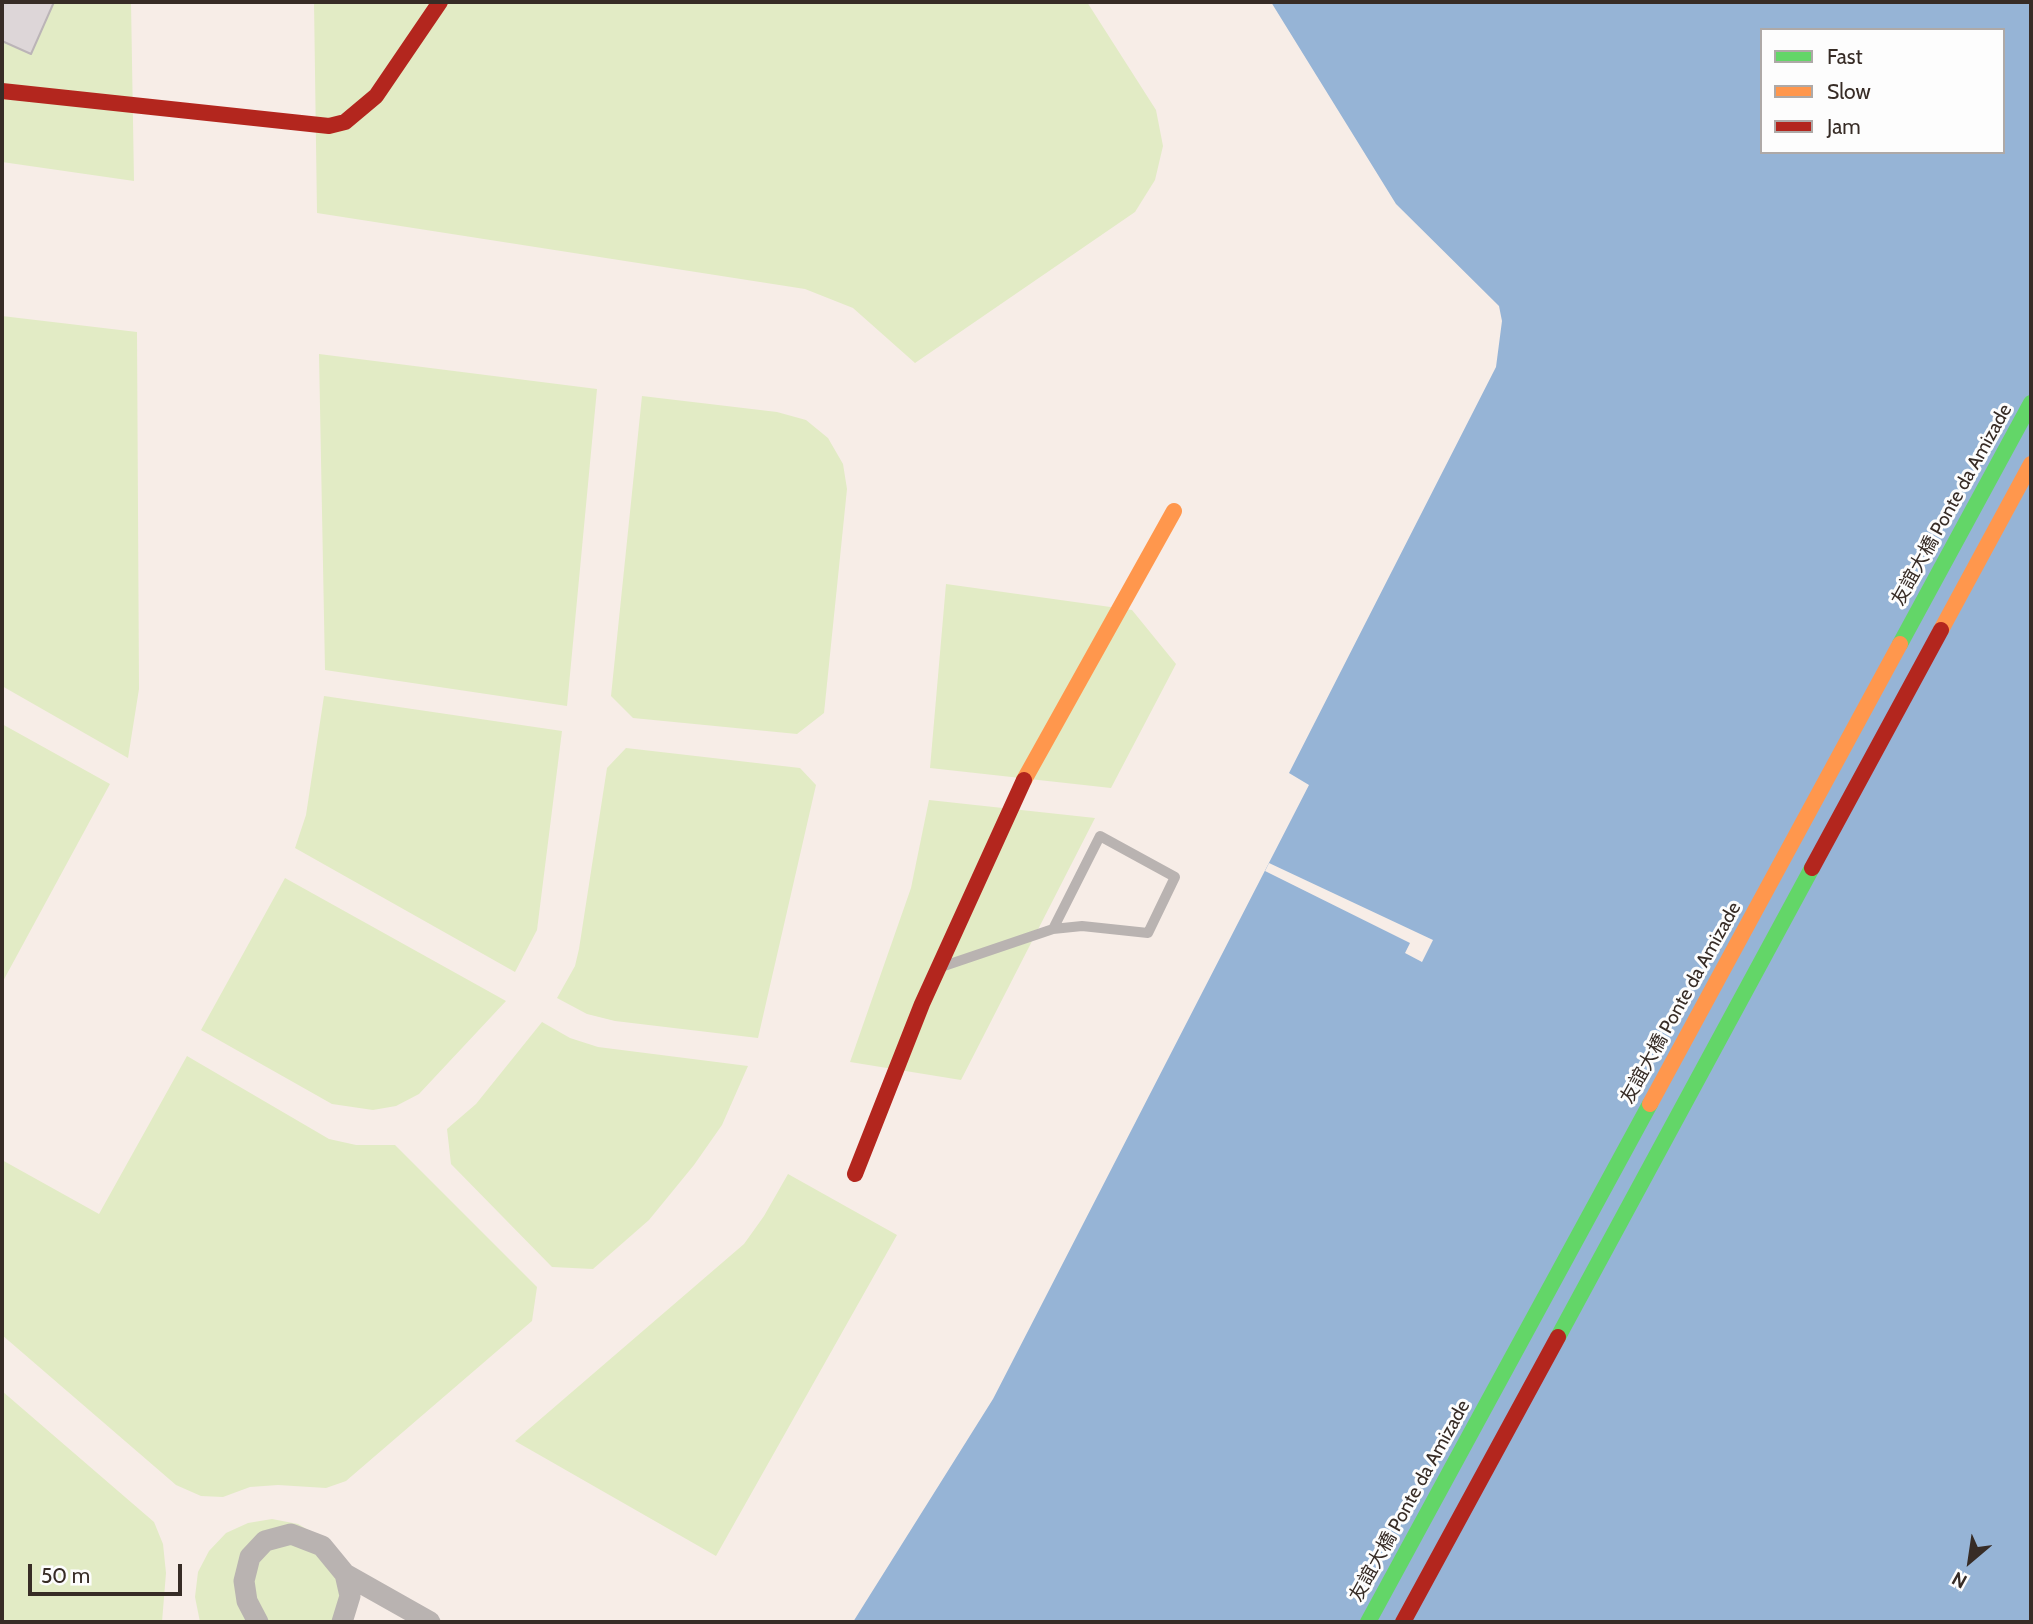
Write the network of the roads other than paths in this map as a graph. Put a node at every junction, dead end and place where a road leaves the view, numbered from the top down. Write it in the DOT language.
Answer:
graph roads {
  1 [pos="440,2"];
  2 [pos="2,91"];
  3 [pos="2031,403"];
  4 [pos="2031,464"];
  5 [pos="1174,511"];
  6 [pos="1053,929"];
  7 [pos="938,968"];
  8 [pos="855,1174"];
  9 [pos="345,1574"];
  10 [pos="258,1622"];
  11 [pos="341,1622"];
  12 [pos="430,1622"];
  13 [pos="1368,1622"];
  14 [pos="1403,1622"];
  1 -- 2 [label="main road"];
  3 -- 13 [label="main road, 友誼大橋 Ponte da Amizade"];
  4 -- 14 [label="main road"];
  5 -- 7 [label="main road"];
  6 -- 6 [label="lane"];
  6 -- 7 [label="lane"];
  7 -- 8 [label="main road"];
  9 -- 10 [label="street"];
  9 -- 11 [label="street"];
  9 -- 12 [label="street"];
}
